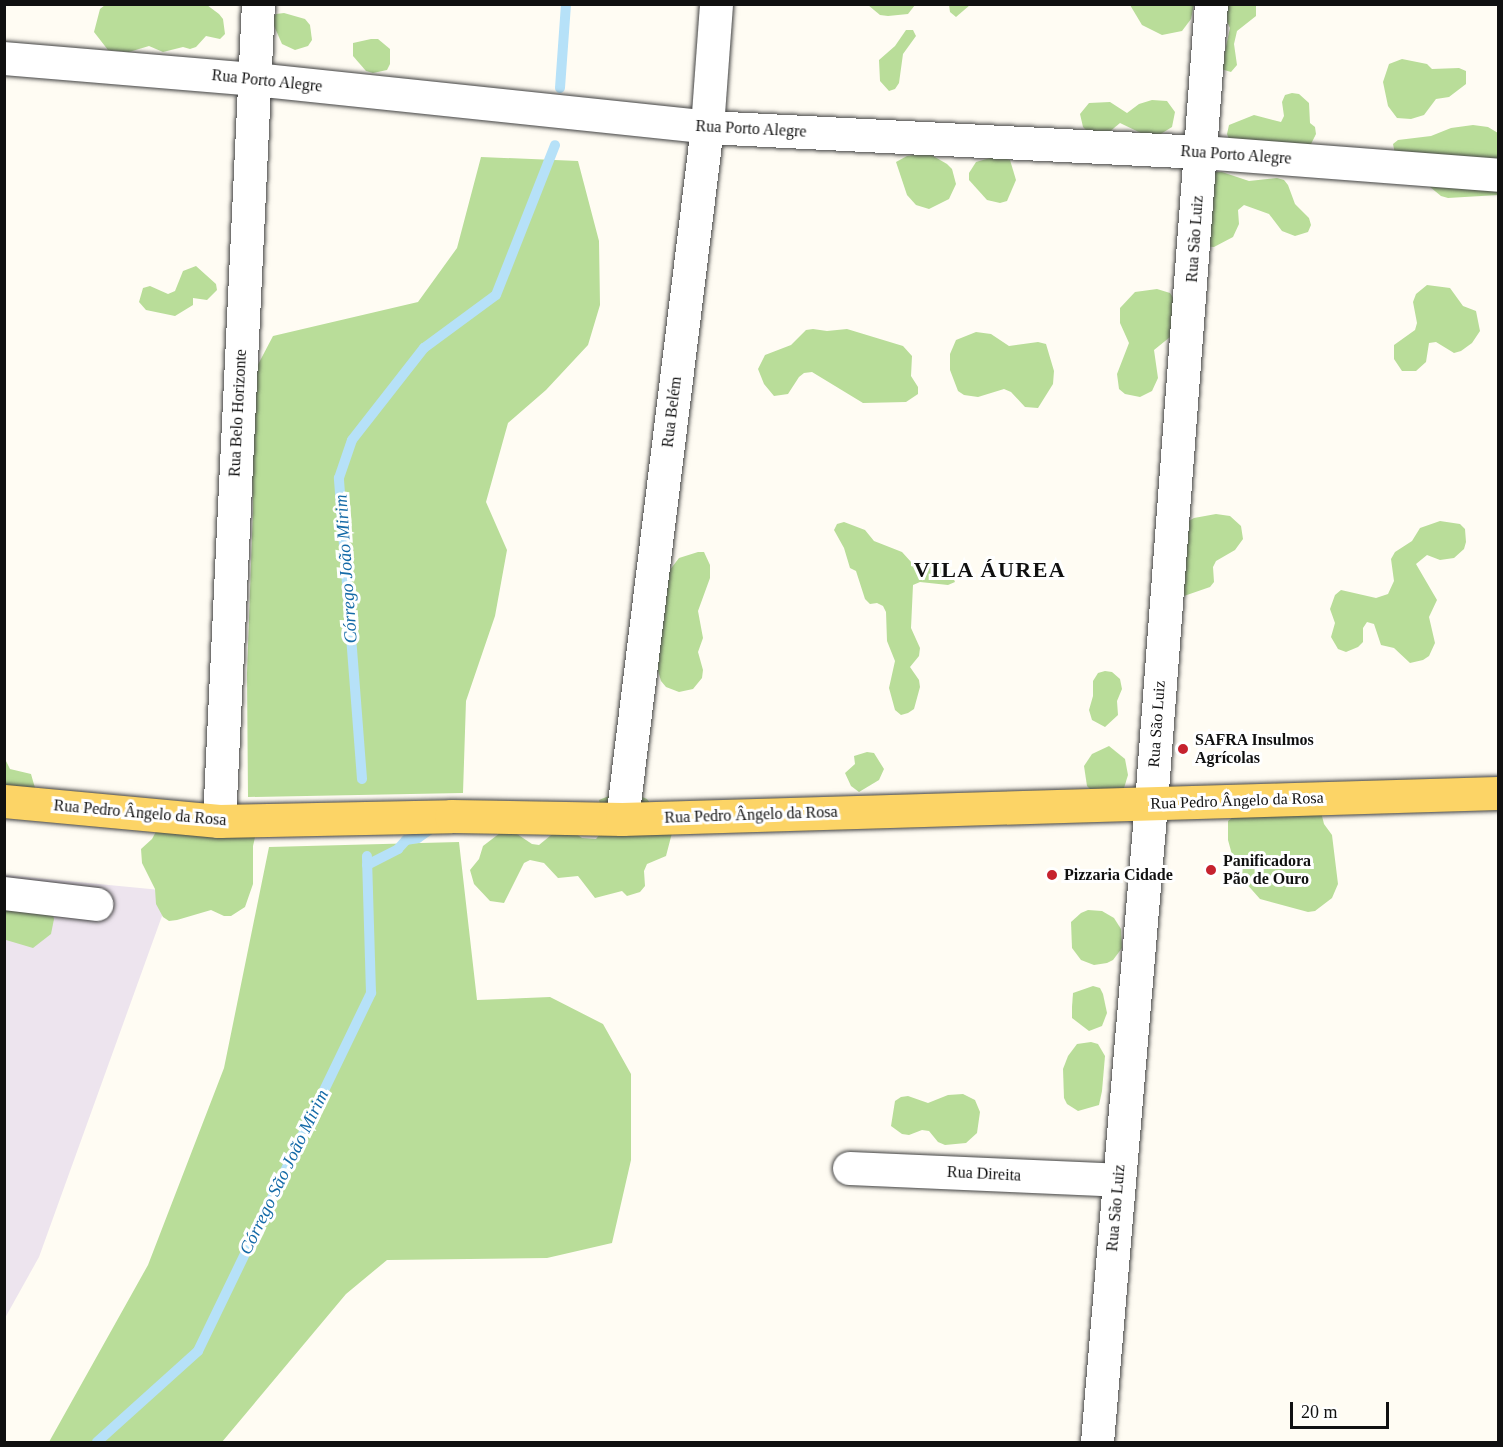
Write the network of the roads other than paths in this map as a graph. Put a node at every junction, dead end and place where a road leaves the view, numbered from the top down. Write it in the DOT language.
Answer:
graph roads {
  1 [pos="258,4"];
  2 [pos="716,4"];
  3 [pos="1211,4"];
  4 [pos="4,58"];
  5 [pos="254,79"];
  6 [pos="707,127"];
  7 [pos="1202,152"];
  8 [pos="1498,175"];
  9 [pos="1498,793"];
  10 [pos="4,801"];
  11 [pos="1151,803"];
  12 [pos="622,819"];
  13 [pos="219,821"];
  14 [pos="4,893"];
  15 [pos="96,904"];
  16 [pos="849,1168"];
  17 [pos="1119,1180"];
  18 [pos="1097,1443"];
  1 -- 5 [label="street, Rua Belo Horizonte"];
  2 -- 6 [label="street, Rua Belém"];
  3 -- 7 [label="street, Rua São Luiz"];
  4 -- 5 [label="street, Rua Porto Alegre"];
  5 -- 6 [label="street, Rua Porto Alegre"];
  5 -- 13 [label="street, Rua Belo Horizonte"];
  6 -- 7 [label="street, Rua Porto Alegre"];
  6 -- 12 [label="street, Rua Belém"];
  7 -- 8 [label="street, Rua Porto Alegre"];
  7 -- 11 [label="street, Rua São Luiz"];
  9 -- 11 [label="main road, Rua Pedro Ângelo da Rosa"];
  10 -- 13 [label="main road, Rua Pedro Ângelo da Rosa"];
  11 -- 12 [label="main road, Rua Pedro Ângelo da Rosa"];
  11 -- 17 [label="street, Rua São Luiz"];
  12 -- 13 [label="main road, Rua Pedro Ângelo da Rosa"];
  14 -- 15 [label="street"];
  16 -- 17 [label="street, Rua Direita"];
  17 -- 18 [label="street, Rua São Luiz"];
}
